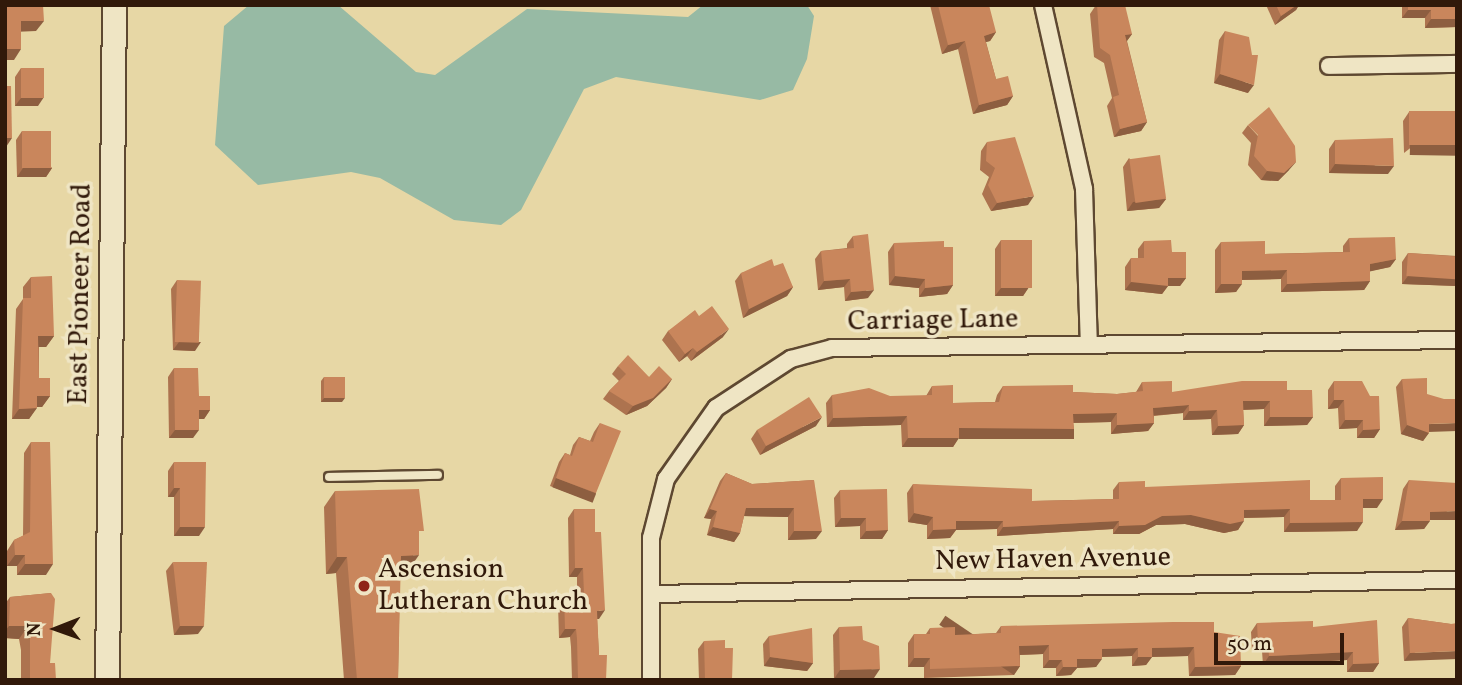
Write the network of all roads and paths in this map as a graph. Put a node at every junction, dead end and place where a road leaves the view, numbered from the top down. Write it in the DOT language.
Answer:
graph roads {
  1 [pos="114,5"];
  2 [pos="1043,5"];
  3 [pos="1457,64"];
  4 [pos="1329,66"];
  5 [pos="1457,340"];
  6 [pos="1088,345"];
  7 [pos="438,475"];
  8 [pos="329,477"];
  9 [pos="1457,580"];
  10 [pos="105,584"];
  11 [pos="650,594"];
  12 [pos="107,680"];
  13 [pos="121,680"];
  14 [pos="651,680"];
  1 -- 10 [label="main road, East Pioneer Road"];
  2 -- 6 [label="street"];
  3 -- 4 [label="street"];
  5 -- 6 [label="street, Carriage Lane"];
  6 -- 11 [label="street, Carriage Lane"];
  7 -- 8 [label="lane"];
  9 -- 11 [label="street, New Haven Avenue"];
  10 -- 12 [label="main road"];
  10 -- 13 [label="main road"];
  11 -- 14 [label="street, Carriage Lane"];
}
